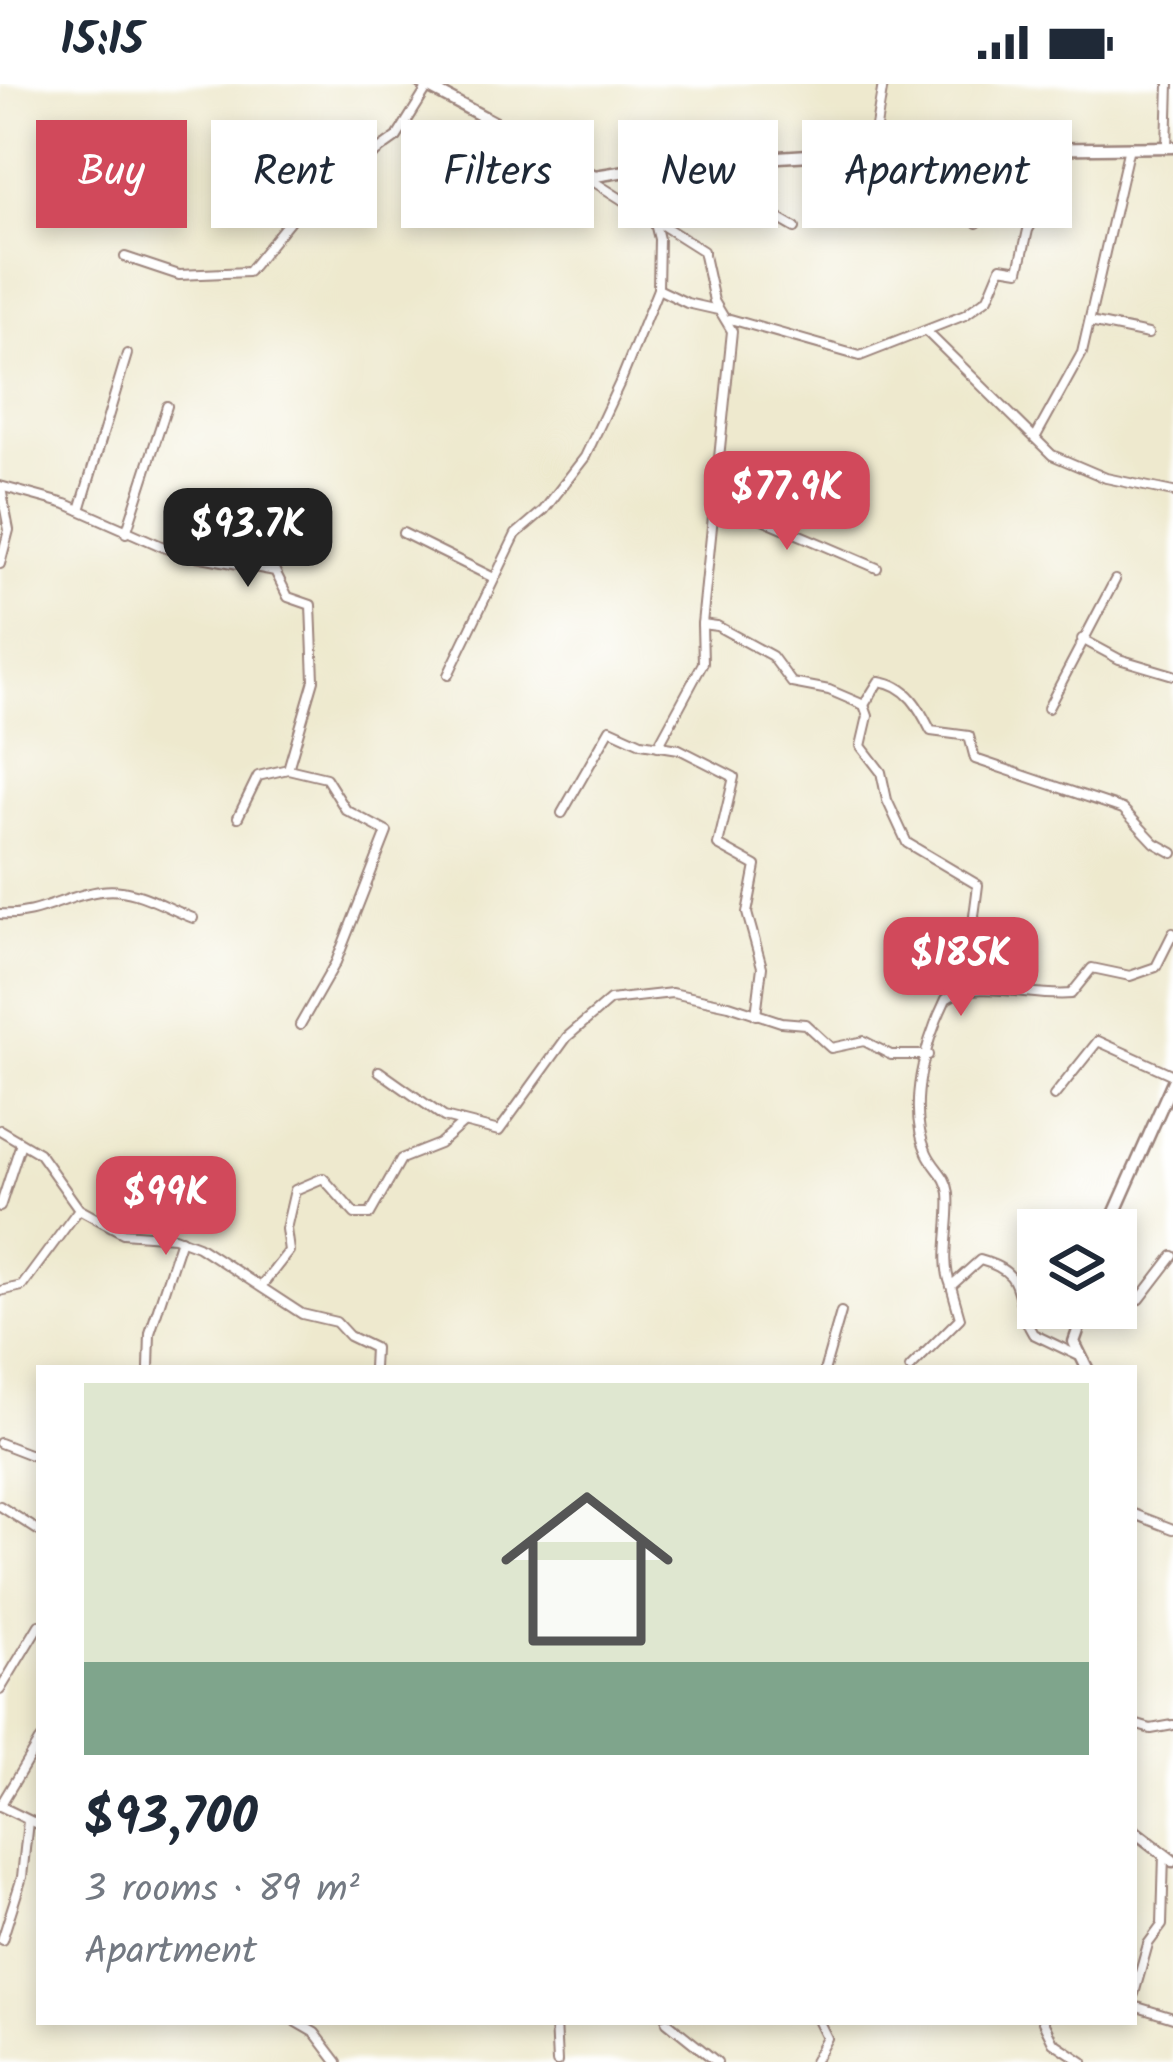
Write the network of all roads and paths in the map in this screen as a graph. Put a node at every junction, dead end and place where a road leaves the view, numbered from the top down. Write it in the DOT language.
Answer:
graph roads {
  1 [pos="883,84"];
  2 [pos="1168,84"];
  3 [pos="425,86"];
  4 [pos="447,90"];
  5 [pos="496,120"];
  6 [pos="877,120"];
  7 [pos="1072,147"];
  8 [pos="1129,147"];
  9 [pos="1170,147"];
  10 [pos="778,219"];
  11 [pos="655,228"];
  12 [pos="667,228"];
  13 [pos="794,228"];
  14 [pos="1029,228"];
  15 [pos="125,257"];
  16 [pos="658,289"];
  17 [pos="718,310"];
  18 [pos="1090,322"];
  19 [pos="927,332"];
  20 [pos="1148,334"];
  21 [pos="127,354"];
  22 [pos="167,406"];
  23 [pos="1035,439"];
  24 [pos="0,486"];
  25 [pos="1173,492"];
  26 [pos="713,498"];
  27 [pos="80,510"];
  28 [pos="126,533"];
  29 [pos="404,533"];
  30 [pos="0,564"];
  31 [pos="877,568"];
  32 [pos="494,578"];
  33 [pos="1115,580"];
  34 [pos="702,624"];
  35 [pos="1082,639"];
  36 [pos="448,675"];
  37 [pos="1173,675"];
  38 [pos="864,705"];
  39 [pos="1048,708"];
  40 [pos="658,746"];
  41 [pos="288,769"];
  42 [pos="562,813"];
  43 [pos="238,818"];
  44 [pos="1173,853"];
  45 [pos="0,914"];
  46 [pos="193,918"];
  47 [pos="1173,933"];
  48 [pos="985,988"];
  49 [pos="756,1015"];
  50 [pos="300,1025"];
  51 [pos="928,1055"];
  52 [pos="379,1071"];
  53 [pos="1173,1078"];
  54 [pos="1054,1096"];
  55 [pos="462,1124"];
  56 [pos="0,1130"];
  57 [pos="21,1143"];
  58 [pos="0,1207"];
  59 [pos="79,1209"];
  60 [pos="1116,1209"];
  61 [pos="181,1238"];
  62 [pos="1173,1256"];
  63 [pos="262,1284"];
  64 [pos="951,1286"];
  65 [pos="0,1291"];
  66 [pos="1137,1300"];
  67 [pos="841,1312"];
  68 [pos="1078,1329"];
  69 [pos="1077,1355"];
  70 [pos="149,1365"];
  71 [pos="373,1365"];
  72 [pos="826,1365"];
  73 [pos="913,1365"];
  74 [pos="1085,1365"];
  75 [pos="0,1443"];
  76 [pos="36,1457"];
  77 [pos="0,1506"];
  78 [pos="1137,1515"];
  79 [pos="1173,1529"];
  80 [pos="36,1530"];
  81 [pos="36,1630"];
  82 [pos="0,1690"];
  83 [pos="1137,1725"];
  84 [pos="1173,1725"];
  85 [pos="36,1746"];
  86 [pos="0,1806"];
  87 [pos="28,1821"];
  88 [pos="36,1824"];
  89 [pos="1137,1833"];
  90 [pos="1168,1857"];
  91 [pos="2,1940"];
  92 [pos="1137,1983"];
  93 [pos="1137,2007"];
  94 [pos="1173,2018"];
  95 [pos="301,2025"];
  96 [pos="556,2025"];
  97 [pos="672,2025"];
  98 [pos="820,2025"];
  99 [pos="1044,2025"];
  100 [pos="337,2062"];
  101 [pos="556,2062"];
  102 [pos="717,2062"];
  103 [pos="814,2062"];
  104 [pos="1082,2062"];
  1 -- 6 [label="street"];
  2 -- 9 [label="street"];
  3 -- 4 [label="street"];
  3 -- 15 [label="street"];
  4 -- 5 [label="street"];
  7 -- 8 [label="street"];
  8 -- 9 [label="street"];
  8 -- 18 [label="street"];
  10 -- 13 [label="street"];
  11 -- 16 [label="street"];
  12 -- 17 [label="street"];
  14 -- 19 [label="street"];
  16 -- 17 [label="street"];
  16 -- 32 [label="street"];
  17 -- 19 [label="street"];
  17 -- 26 [label="street"];
  18 -- 20 [label="street"];
  18 -- 23 [label="street"];
  19 -- 23 [label="street"];
  21 -- 27 [label="street"];
  22 -- 28 [label="street"];
  23 -- 25 [label="street"];
  24 -- 27 [label="street"];
  24 -- 30 [label="street"];
  26 -- 31 [label="street"];
  26 -- 34 [label="street"];
  27 -- 28 [label="street"];
  28 -- 41 [label="street"];
  29 -- 32 [label="street"];
  32 -- 36 [label="street"];
  33 -- 35 [label="street"];
  34 -- 38 [label="street"];
  34 -- 40 [label="street"];
  35 -- 37 [label="street"];
  35 -- 39 [label="street"];
  38 -- 44 [label="street"];
  38 -- 48 [label="street"];
  40 -- 42 [label="street"];
  40 -- 49 [label="street"];
  41 -- 43 [label="street"];
  41 -- 50 [label="street"];
  45 -- 46 [label="street"];
  47 -- 48 [label="street"];
  48 -- 51 [label="street"];
  49 -- 51 [label="street"];
  49 -- 55 [label="street"];
  51 -- 64 [label="street"];
  52 -- 55 [label="street"];
  53 -- 54 [label="street"];
  53 -- 60 [label="street"];
  55 -- 63 [label="street"];
  56 -- 57 [label="street"];
  57 -- 58 [label="street"];
  57 -- 59 [label="street"];
  59 -- 61 [label="street"];
  59 -- 65 [label="street"];
  61 -- 63 [label="street"];
  61 -- 70 [label="street"];
  62 -- 66 [label="street"];
  63 -- 71 [label="street"];
  64 -- 69 [label="street"];
  64 -- 73 [label="street"];
  67 -- 72 [label="street"];
  68 -- 69 [label="street"];
  69 -- 74 [label="street"];
  75 -- 76 [label="street"];
  77 -- 80 [label="street"];
  78 -- 79 [label="street"];
  81 -- 82 [label="street"];
  83 -- 84 [label="street"];
  85 -- 86 [label="street"];
  86 -- 87 [label="street"];
  87 -- 88 [label="street"];
  87 -- 91 [label="street"];
  89 -- 90 [label="street"];
  90 -- 92 [label="street"];
  93 -- 94 [label="street"];
  95 -- 100 [label="street"];
  96 -- 101 [label="street"];
  97 -- 102 [label="street"];
  98 -- 103 [label="street"];
  99 -- 104 [label="street"];
}
